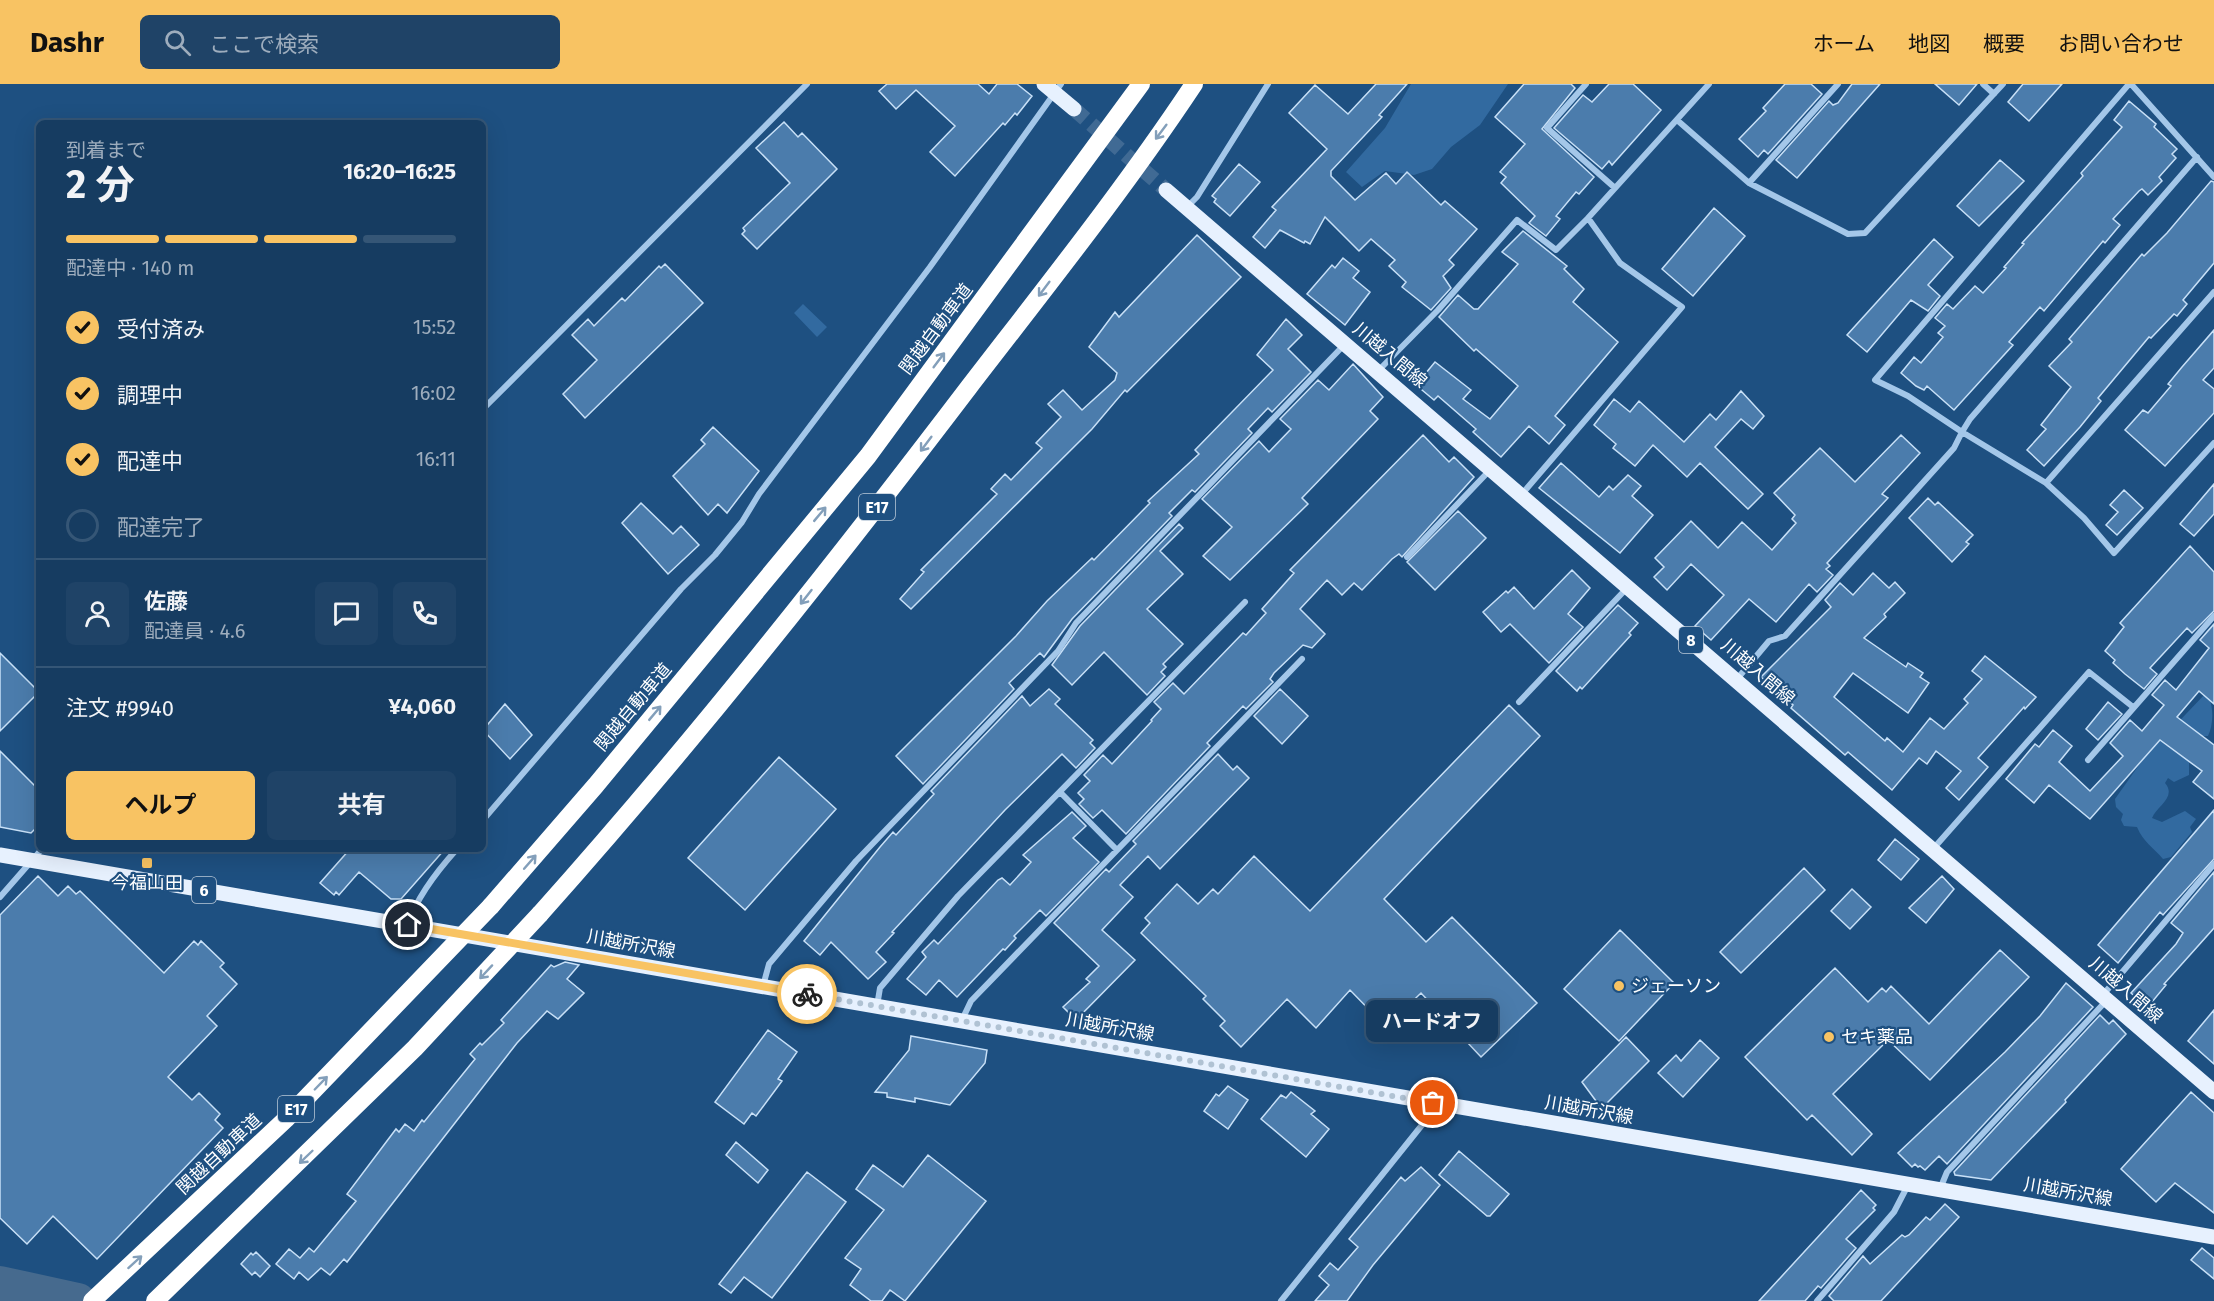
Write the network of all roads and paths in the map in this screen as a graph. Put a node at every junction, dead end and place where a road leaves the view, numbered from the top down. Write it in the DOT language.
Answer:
graph roads {
  1 [pos="807,84"];
  2 [pos="1141,84"];
  3 [pos="1194,84"];
  4 [pos="1268,84"];
  5 [pos="1586,84"];
  6 [pos="1709,84"];
  7 [pos="1838,84"];
  8 [pos="1983,84"];
  9 [pos="2002,84"];
  10 [pos="2130,84"];
  11 [pos="1053,87"];
  12 [pos="1994,94"];
  13 [pos="1074,110"];
  14 [pos="1677,120"];
  15 [pos="2197,157"];
  16 [pos="2214,177"];
  17 [pos="1749,183"];
  18 [pos="1615,188"];
  19 [pos="1166,190"];
  20 [pos="1186,208"];
  21 [pos="1588,218"];
  22 [pos="2214,292"];
  23 [pos="1345,343"];
  24 [pos="1378,371"];
  25 [pos="486,406"];
  26 [pos="1962,432"];
  27 [pos="2214,443"];
  28 [pos="1492,468"];
  29 [pos="2046,483"];
  30 [pos="1522,494"];
  31 [pos="1407,557"];
  32 [pos="1628,587"];
  33 [pos="1245,603"];
  34 [pos="2214,616"];
  35 [pos="1302,659"];
  36 [pos="1737,679"];
  37 [pos="1519,702"];
  38 [pos="2133,707"];
  39 [pos="2088,760"];
  40 [pos="1060,792"];
  41 [pos="486,816"];
  42 [pos="1116,849"];
  43 [pos="1933,849"];
  44 [pos="39,852"];
  45 [pos="454,852"];
  46 [pos="0,855"];
  47 [pos="30,860"];
  48 [pos="2214,864"];
  49 [pos="0,897"];
  50 [pos="408,925"];
  51 [pos="763,987"];
  52 [pos="2105,998"];
  53 [pos="877,1006"];
  54 [pos="962,1021"];
  55 [pos="2214,1092"];
  56 [pos="1433,1103"];
  57 [pos="1908,1185"];
  58 [pos="1939,1190"];
  59 [pos="2214,1237"];
  60 [pos="92,1301"];
  61 [pos="155,1301"];
  62 [pos="1281,1301"];
  63 [pos="1817,1301"];
  1 -- 25 [label="street"];
  60 -- 2 [label="highway, 関越自動車道 / E17, one-way, bridge"];
  3 -- 61 [label="highway, E17, one-way, bridge"];
  4 -- 20 [label="street"];
  5 -- 18 [label="street"];
  6 -- 14 [label="street"];
  7 -- 17 [label="street"];
  8 -- 12 [label="street"];
  9 -- 12 [label="street"];
  10 -- 15 [label="street"];
  10 -- 26 [label="street"];
  11 -- 13 [label="main road"];
  11 -- 41 [label="street"];
  12 -- 17 [label="street"];
  14 -- 17 [label="street"];
  14 -- 18 [label="street"];
  15 -- 16 [label="street"];
  15 -- 26 [label="street"];
  18 -- 21 [label="street"];
  19 -- 20 [label="main road, 川越入間線 / 8"];
  20 -- 23 [label="main road, 川越入間線 / 8"];
  21 -- 24 [label="street"];
  21 -- 30 [label="street"];
  22 -- 29 [label="street"];
  23 -- 24 [label="main road, 川越入間線 / 8"];
  23 -- 51 [label="street"];
  24 -- 28 [label="main road, 川越入間線 / 8"];
  26 -- 29 [label="street"];
  26 -- 36 [label="street"];
  27 -- 29 [label="street"];
  28 -- 30 [label="main road, 川越入間線 / 8"];
  28 -- 31 [label="street"];
  30 -- 32 [label="main road, 川越入間線 / 8"];
  32 -- 36 [label="main road, 川越入間線 / 8"];
  32 -- 37 [label="street"];
  33 -- 40 [label="street"];
  34 -- 38 [label="street"];
  35 -- 42 [label="street"];
  36 -- 43 [label="main road, 川越入間線 / 8"];
  38 -- 39 [label="street"];
  38 -- 43 [label="street"];
  40 -- 42 [label="street"];
  40 -- 53 [label="street"];
  42 -- 54 [label="street"];
  43 -- 52 [label="main road, 川越入間線 / 8"];
  44 -- 47 [label="street"];
  45 -- 50 [label="street"];
  46 -- 47 [label="main road, 川越所沢線 / 6"];
  47 -- 49 [label="street"];
  47 -- 50 [label="main road, 川越所沢線 / 6"];
  48 -- 52 [label="street"];
  50 -- 51 [label="main road, 川越所沢線 / 6"];
  51 -- 53 [label="main road, 川越所沢線 / 6"];
  52 -- 55 [label="main road, 川越入間線 / 8"];
  52 -- 58 [label="street"];
  53 -- 54 [label="main road, 川越所沢線 / 6"];
  54 -- 56 [label="main road, 川越所沢線 / 6"];
  56 -- 57 [label="main road, 川越所沢線 / 6"];
  56 -- 62 [label="street"];
  57 -- 58 [label="main road, 川越所沢線 / 6"];
  57 -- 63 [label="street"];
  58 -- 59 [label="main road, 川越所沢線 / 6"];
}
